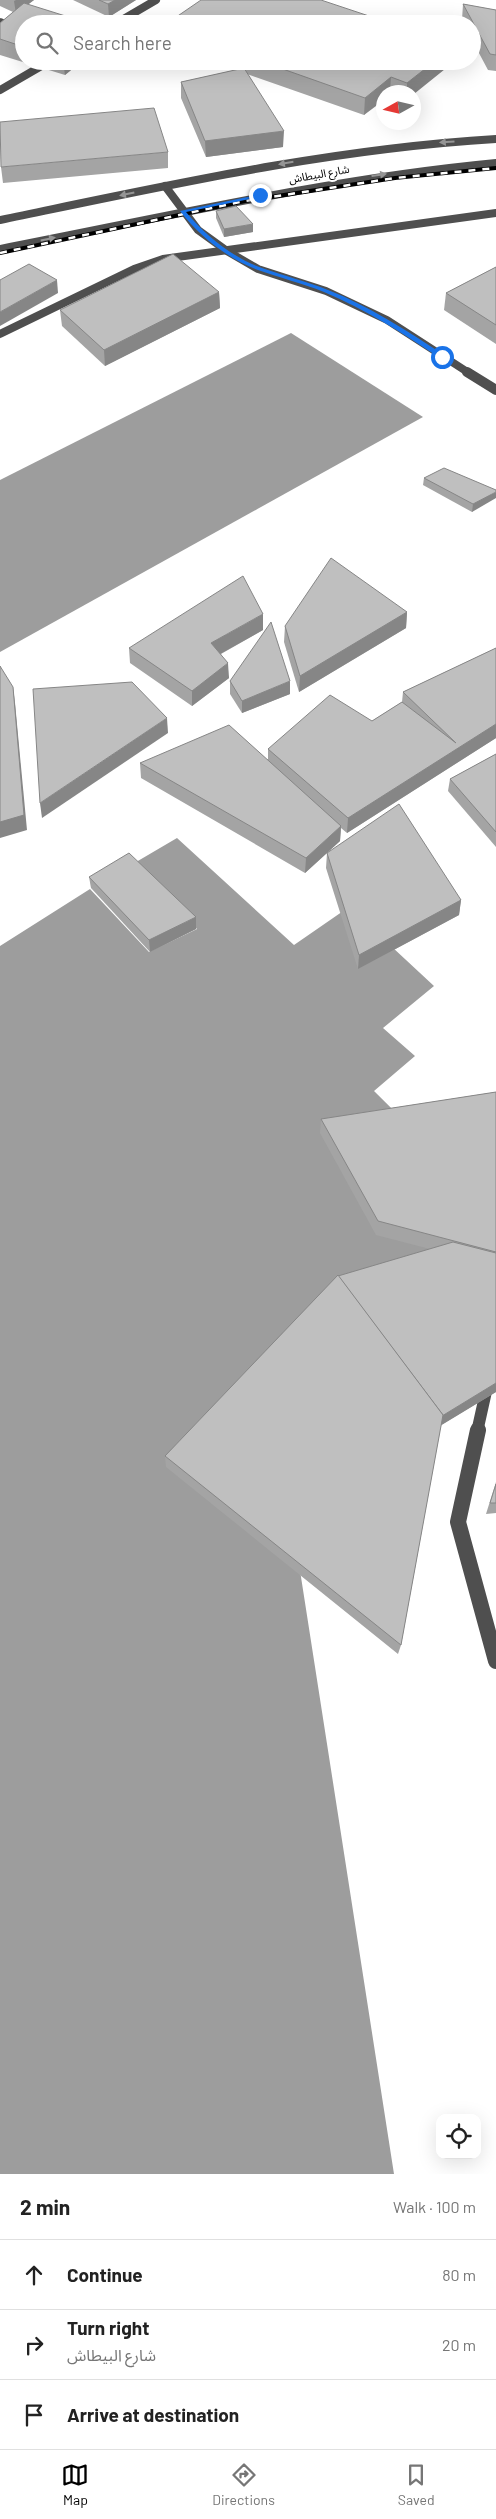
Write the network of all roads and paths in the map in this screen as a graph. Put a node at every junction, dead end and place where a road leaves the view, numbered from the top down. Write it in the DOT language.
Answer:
graph roads {
  1 [pos="156,0"];
  2 [pos="130,15"];
  3 [pos="0,22"];
  4 [pos="15,27"];
  5 [pos="34,70"];
  6 [pos="0,90"];
  7 [pos="496,139"];
  8 [pos="496,163"];
  9 [pos="165,186"];
  10 [pos="183,211"];
  11 [pos="496,213"];
  12 [pos="0,220"];
  13 [pos="0,249"];
  14 [pos="227,251"];
  15 [pos="0,334"];
  16 [pos="496,390"];
  17 [pos="496,1371"];
  18 [pos="496,1661"];
  1 -- 2 [label="street"];
  3 -- 4 [label="street"];
  5 -- 6 [label="street"];
  7 -- 9 [label="street, شارع البيطاش, one-way"];
  10 -- 8 [label="street, شارع البيطاش, one-way"];
  9 -- 10 [label="street"];
  9 -- 12 [label="street, شارع البيطاش, one-way"];
  13 -- 10 [label="street, شارع البيطاش, one-way"];
  10 -- 14 [label="street"];
  11 -- 14 [label="street"];
  14 -- 15 [label="street"];
  14 -- 16 [label="street"];
  17 -- 18 [label="street"];
}
